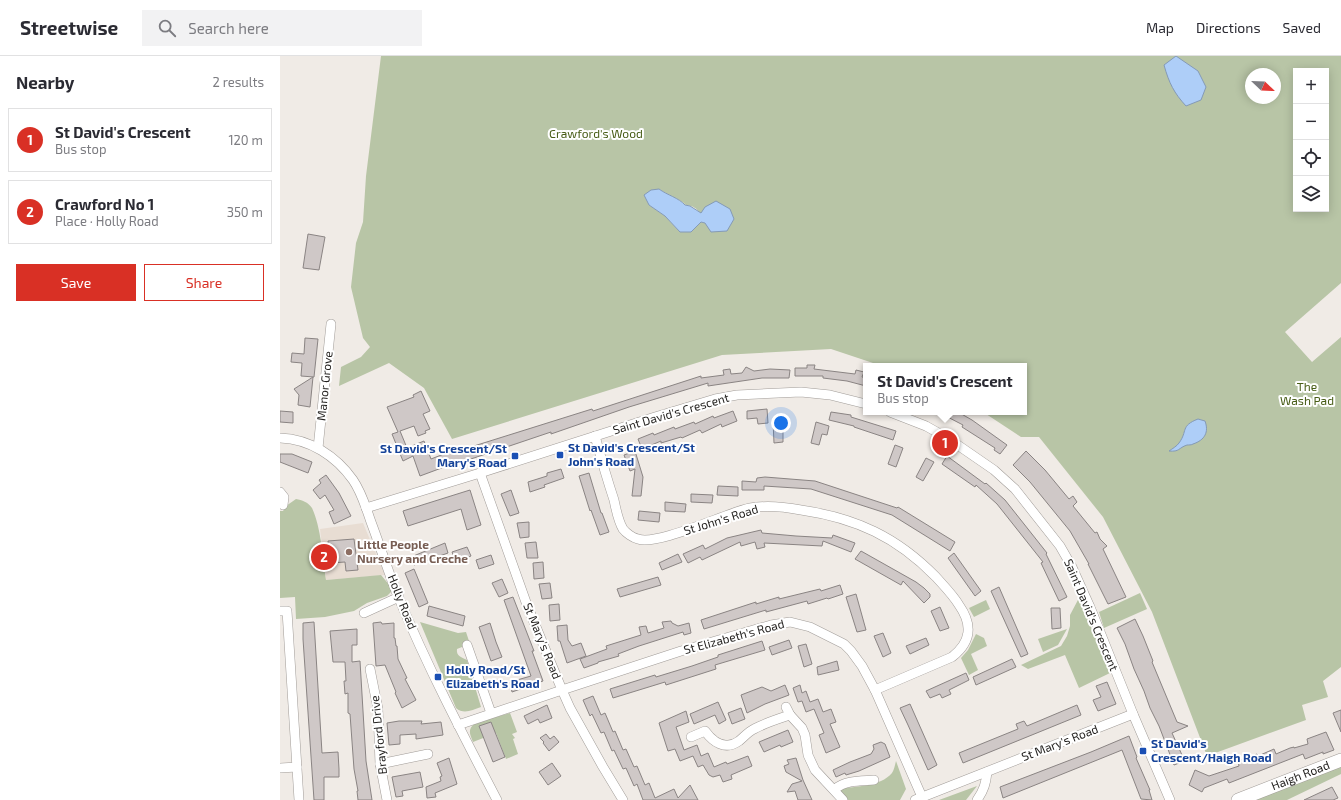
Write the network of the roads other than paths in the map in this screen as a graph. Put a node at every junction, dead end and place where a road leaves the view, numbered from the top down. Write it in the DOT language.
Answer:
graph roads {
  1 [pos="331,324"];
  2 [pos="863,403"];
  3 [pos="898,415"];
  4 [pos="595,436"];
  5 [pos="280,438"];
  6 [pos="318,448"];
  7 [pos="480,473"];
  8 [pos="366,508"];
  9 [pos="399,597"];
  10 [pos="285,608"];
  11 [pos="364,613"];
  12 [pos="467,645"];
  13 [pos="290,662"];
  14 [pos="280,663"];
  15 [pos="370,669"];
  16 [pos="562,690"];
  17 [pos="875,690"];
  18 [pos="491,713"];
  19 [pos="1132,714"];
  20 [pos="458,725"];
  21 [pos="691,737"];
  22 [pos="428,754"];
  23 [pos="1341,760"];
  24 [pos="380,764"];
  25 [pos="297,767"];
  26 [pos="280,768"];
  27 [pos="987,772"];
  28 [pos="874,780"];
  29 [pos="835,789"];
  30 [pos="918,798"];
  31 [pos="299,800"];
  32 [pos="387,800"];
  33 [pos="497,800"];
  34 [pos="623,800"];
  35 [pos="843,800"];
  36 [pos="977,800"];
  37 [pos="1170,800"];
  38 [pos="1238,800"];
  1 -- 6 [label="street, Manor Grove"];
  2 -- 4 [label="street, Saint David's Crescent"];
  3 -- 19 [label="street, Saint David's Crescent"];
  4 -- 7 [label="street, Saint David's Crescent"];
  4 -- 17 [label="street, St John's Road"];
  5 -- 6 [label="street, Holly Road"];
  6 -- 8 [label="street, Holly Road"];
  7 -- 8 [label="street, Saint David's Crescent"];
  7 -- 16 [label="street, St Mary's Road"];
  8 -- 9 [label="street, Holly Road"];
  9 -- 11 [label="street"];
  9 -- 20 [label="street, Holly Road"];
  10 -- 13 [label="street"];
  12 -- 18 [label="street"];
  13 -- 14 [label="street"];
  13 -- 25 [label="street"];
  15 -- 24 [label="street, Brayford Drive"];
  16 -- 17 [label="street, St Elizabeth's Road"];
  16 -- 18 [label="street, St Elizabeth's Road"];
  16 -- 34 [label="street, St Mary's Road"];
  17 -- 30 [label="street, St Elizabeth's Road"];
  18 -- 20 [label="street, St Elizabeth's Road"];
  19 -- 27 [label="street, St Mary's Road"];
  19 -- 37 [label="street, Saint David's Crescent"];
  20 -- 33 [label="street, Holly Road"];
  21 -- 29 [label="street"];
  22 -- 24 [label="street"];
  23 -- 38 [label="main road, Haigh Road"];
  24 -- 32 [label="street, Brayford Drive"];
  25 -- 26 [label="street"];
  25 -- 31 [label="street"];
  27 -- 30 [label="street, St Mary's Road"];
  27 -- 36 [label="street"];
  28 -- 29 [label="street"];
  29 -- 35 [label="street"];
}
